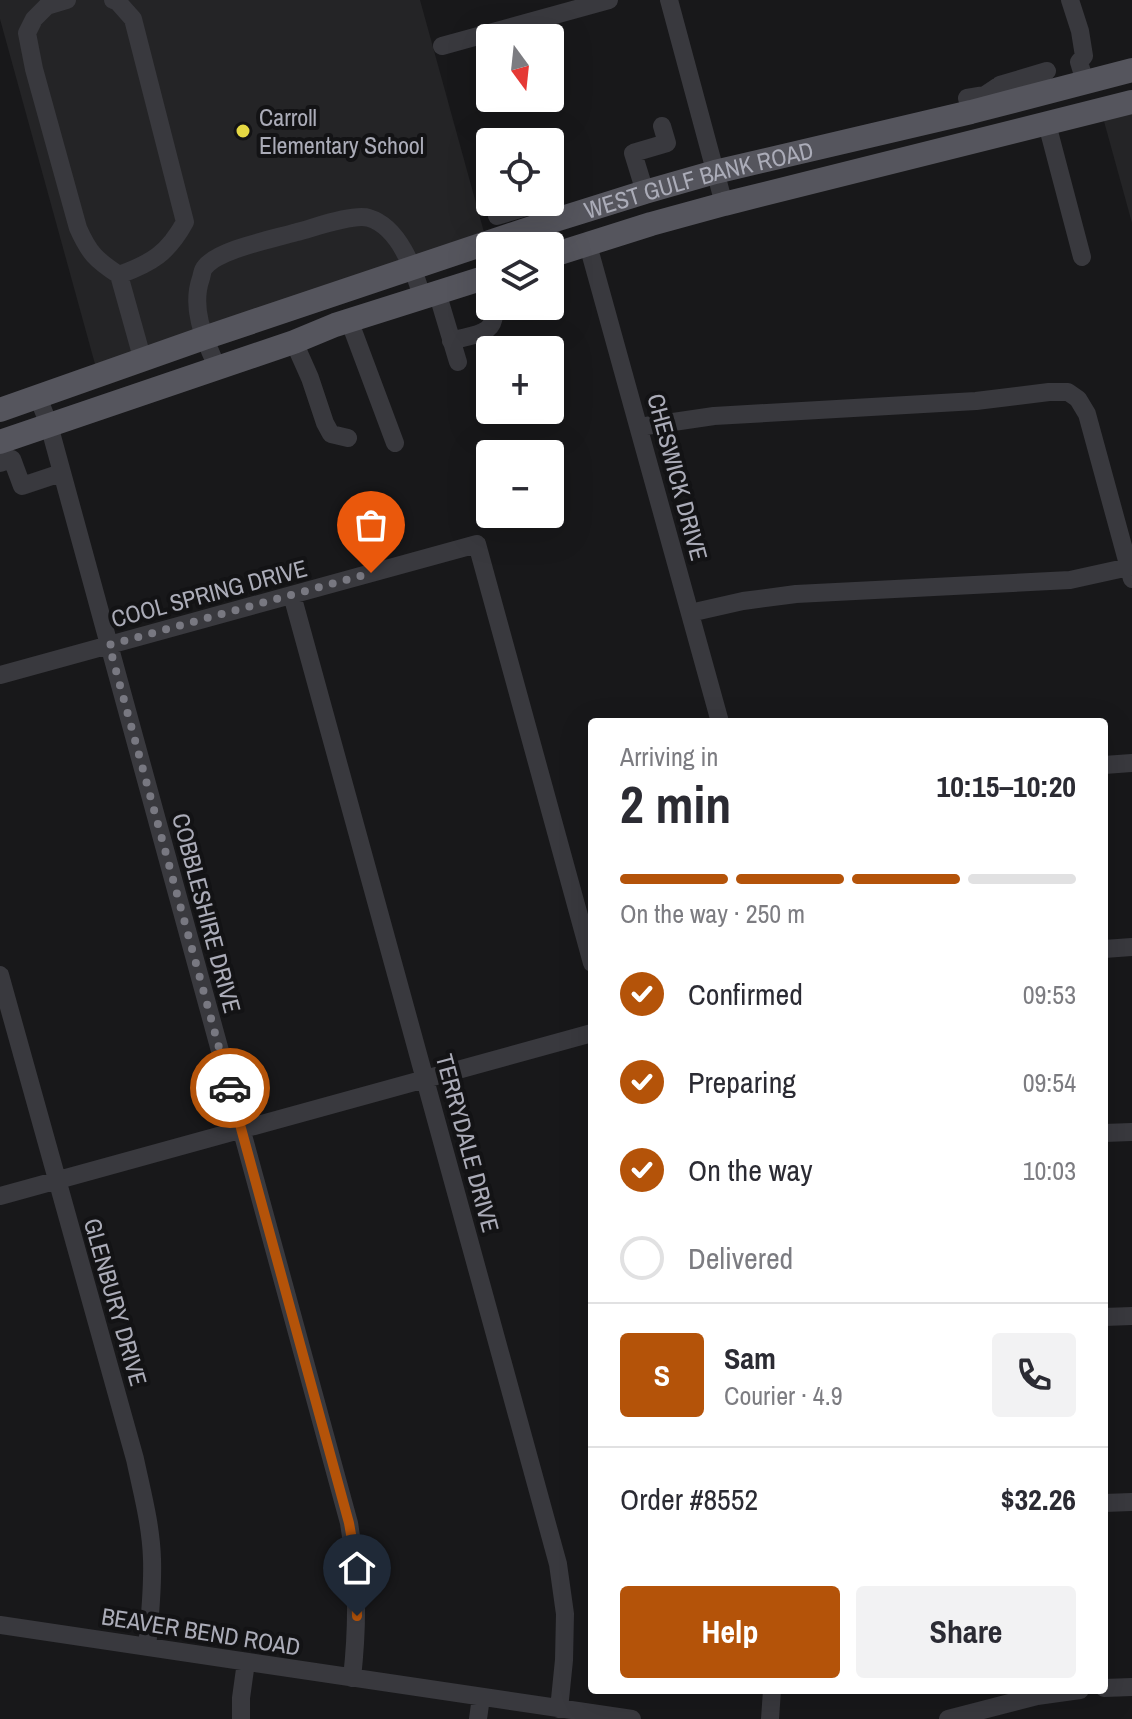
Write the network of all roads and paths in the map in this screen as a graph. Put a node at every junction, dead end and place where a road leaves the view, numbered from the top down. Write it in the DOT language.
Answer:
graph roads {
  1 [pos="67,0"];
  2 [pos="113,0"];
  3 [pos="609,0"];
  4 [pos="669,0"];
  5 [pos="1070,0"];
  6 [pos="442,46"];
  7 [pos="1132,70"];
  8 [pos="1082,72"];
  9 [pos="1132,102"];
  10 [pos="1047,124"];
  11 [pos="662,126"];
  12 [pos="715,172"];
  13 [pos="645,192"];
  14 [pos="724,204"];
  15 [pos="564,206"];
  16 [pos="524,216"];
  17 [pos="588,245"];
  18 [pos="564,252"];
  19 [pos="1082,257"];
  20 [pos="414,268"];
  21 [pos="119,275"];
  22 [pos="476,285"];
  23 [pos="429,294"];
  24 [pos="349,320"];
  25 [pos="494,320"];
  26 [pos="204,338"];
  27 [pos="451,341"];
  28 [pos="294,342"];
  29 [pos="143,361"];
  30 [pos="458,362"];
  31 [pos="217,367"];
  32 [pos="38,397"];
  33 [pos="0,410"];
  34 [pos="49,425"];
  35 [pos="639,427"];
  36 [pos="348,438"];
  37 [pos="0,442"];
  38 [pos="395,443"];
  39 [pos="0,463"];
  40 [pos="61,473"];
  41 [pos="1130,573"];
  42 [pos="292,595"];
  43 [pos="690,613"];
  44 [pos="109,645"];
  45 [pos="0,675"];
  46 [pos="719,718"];
  47 [pos="1132,763"];
  48 [pos="1108,765"];
  49 [pos="1132,947"];
  50 [pos="588,948"];
  51 [pos="1108,949"];
  52 [pos="0,975"];
  53 [pos="588,1034"];
  54 [pos="426,1079"];
  55 [pos="241,1129"];
  56 [pos="1132,1132"];
  57 [pos="1108,1133"];
  58 [pos="57,1180"];
  59 [pos="0,1196"];
  60 [pos="1132,1316"];
  61 [pos="1108,1317"];
  62 [pos="1132,1502"];
  63 [pos="1108,1503"];
  64 [pos="0,1625"];
  65 [pos="147,1647"];
  66 [pos="246,1662"];
  67 [pos="352,1678"];
  68 [pos="1132,1687"];
  69 [pos="1108,1688"];
  70 [pos="772,1694"];
  71 [pos="1051,1694"];
  72 [pos="481,1697"];
  73 [pos="989,1698"];
  74 [pos="559,1709"];
  75 [pos="241,1719"];
  76 [pos="478,1719"];
  77 [pos="632,1719"];
  78 [pos="770,1719"];
  79 [pos="948,1719"];
  1 -- 21 [label="street"];
  2 -- 21 [label="street"];
  3 -- 6 [label="street"];
  4 -- 12 [label="street"];
  5 -- 8 [label="street"];
  7 -- 8 [label="main road, WEST GULF BANK ROAD"];
  8 -- 12 [label="main road, WEST GULF BANK ROAD"];
  9 -- 10 [label="main road, WEST GULF BANK ROAD"];
  10 -- 14 [label="main road, WEST GULF BANK ROAD"];
  10 -- 19 [label="street"];
  11 -- 13 [label="street"];
  12 -- 13 [label="main road, WEST GULF BANK ROAD"];
  12 -- 14 [label="street"];
  13 -- 15 [label="main road, WEST GULF BANK ROAD"];
  14 -- 17 [label="main road, WEST GULF BANK ROAD"];
  16 -- 20 [label="main road, WEST GULF BANK ROAD"];
  17 -- 18 [label="main road, WEST GULF BANK ROAD"];
  17 -- 35 [label="street, CHESWICK DRIVE"];
  20 -- 23 [label="street"];
  20 -- 26 [label="main road, WEST GULF BANK ROAD"];
  20 -- 26 [label="street"];
  21 -- 29 [label="street"];
  22 -- 23 [label="main road"];
  23 -- 24 [label="main road"];
  23 -- 27 [label="street"];
  24 -- 28 [label="main road"];
  24 -- 38 [label="street"];
  25 -- 27 [label="street"];
  26 -- 29 [label="main road, WEST GULF BANK ROAD"];
  26 -- 31 [label="street"];
  27 -- 30 [label="street"];
  28 -- 31 [label="main road"];
  28 -- 36 [label="street"];
  29 -- 32 [label="main road, WEST GULF BANK ROAD"];
  31 -- 34 [label="main road"];
  32 -- 33 [label="main road, WEST GULF BANK ROAD"];
  32 -- 34 [label="street, COBBLESHIRE DRIVE"];
  34 -- 37 [label="main road"];
  34 -- 40 [label="street, COBBLESHIRE DRIVE"];
  35 -- 41 [label="street"];
  35 -- 43 [label="street, CHESWICK DRIVE"];
  39 -- 40 [label="street"];
  40 -- 44 [label="street, COBBLESHIRE DRIVE"];
  41 -- 43 [label="street"];
  42 -- 44 [label="street, COOL SPRING DRIVE"];
  42 -- 50 [label="street, COOL SPRING DRIVE"];
  42 -- 54 [label="street, TERRYDALE DRIVE"];
  43 -- 46 [label="street, CHESWICK DRIVE"];
  44 -- 45 [label="street, COOL SPRING DRIVE"];
  44 -- 55 [label="street, COBBLESHIRE DRIVE"];
  47 -- 48 [label="street"];
  49 -- 51 [label="street"];
  52 -- 58 [label="street, GLENBURY DRIVE"];
  53 -- 54 [label="street"];
  54 -- 55 [label="street"];
  54 -- 74 [label="street, TERRYDALE DRIVE"];
  55 -- 58 [label="street"];
  55 -- 67 [label="street, COBBLESHIRE DRIVE"];
  56 -- 57 [label="street"];
  58 -- 59 [label="street"];
  58 -- 65 [label="street, GLENBURY DRIVE"];
  60 -- 61 [label="street"];
  62 -- 63 [label="street"];
  64 -- 65 [label="street, BEAVER BEND ROAD"];
  65 -- 66 [label="street, BEAVER BEND ROAD"];
  66 -- 67 [label="street, BEAVER BEND ROAD"];
  66 -- 75 [label="street"];
  67 -- 72 [label="street, BEAVER BEND ROAD"];
  68 -- 69 [label="street"];
  70 -- 78 [label="street"];
  71 -- 73 [label="street"];
  72 -- 74 [label="street, BEAVER BEND ROAD"];
  72 -- 76 [label="street"];
  73 -- 79 [label="street"];
  74 -- 77 [label="street, BEAVER BEND ROAD"];
}
